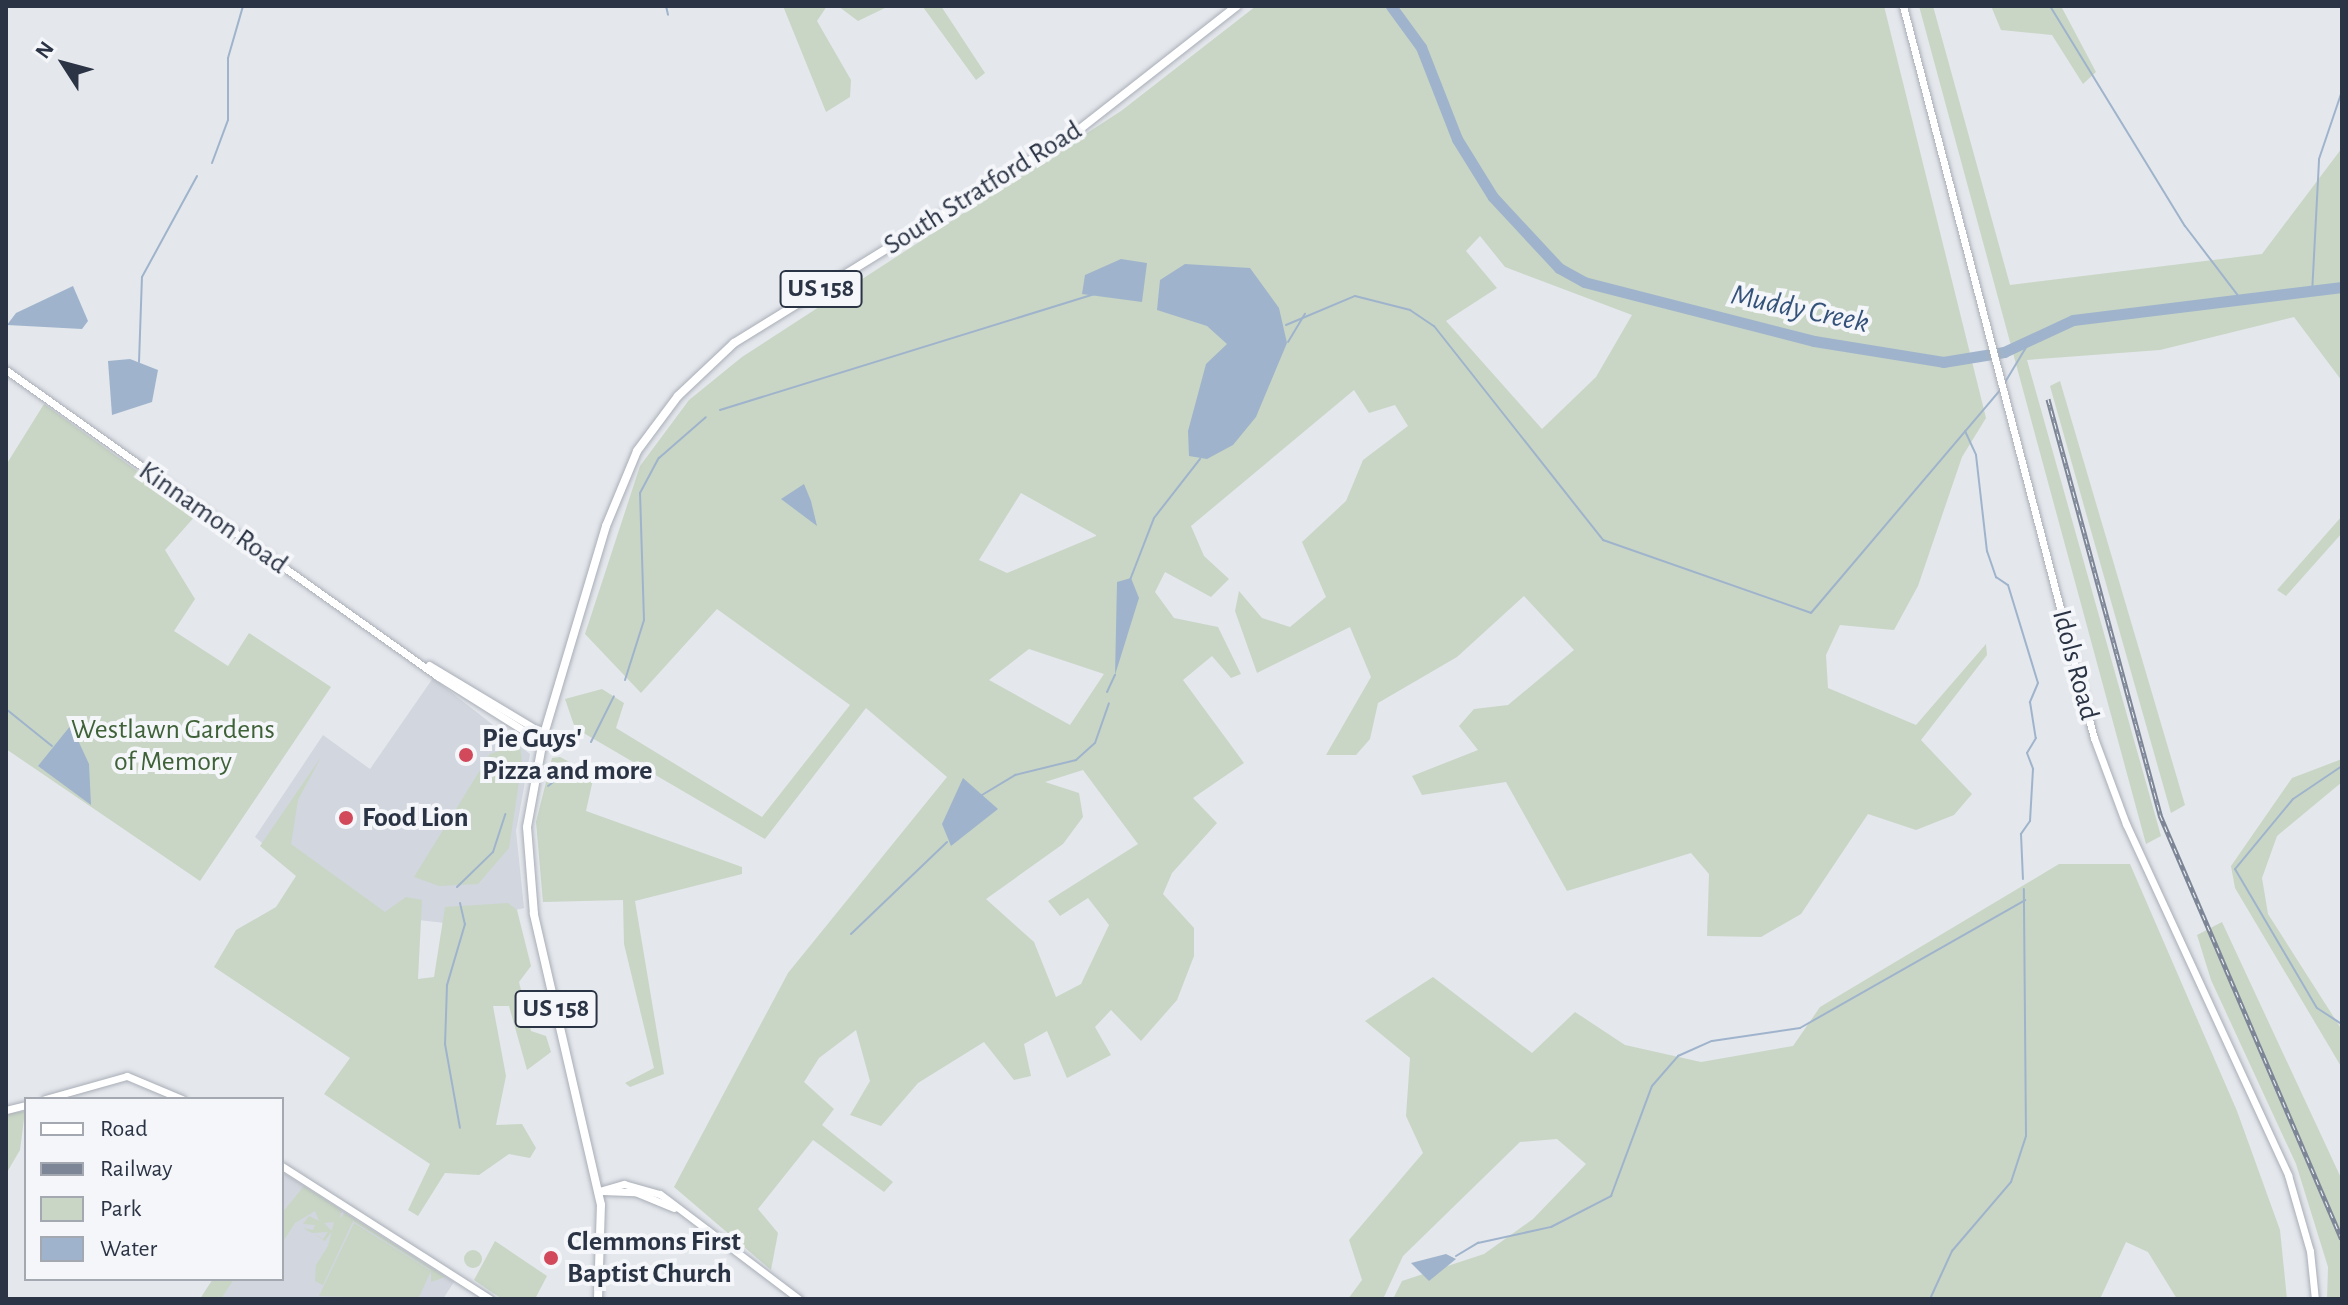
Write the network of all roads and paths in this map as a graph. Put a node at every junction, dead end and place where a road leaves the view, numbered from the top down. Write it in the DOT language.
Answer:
graph roads {
  1 [pos="1237,6"];
  2 [pos="1903,6"];
  3 [pos="6,370"];
  4 [pos="543,738"];
  5 [pos="52,1097"];
  6 [pos="177,1097"];
  7 [pos="284,1167"];
  8 [pos="599,1191"];
  9 [pos="490,1299"];
  10 [pos="598,1299"];
  11 [pos="799,1299"];
  12 [pos="2315,1299"];
  1 -- 4 [label="main road, South Stratford Road / US 158"];
  2 -- 12 [label="main road, Idols Road"];
  3 -- 4 [label="main road, Kinnamon Road"];
  4 -- 8 [label="main road, US 158"];
  5 -- 6 [label="main road"];
  7 -- 9 [label="main road"];
  8 -- 10 [label="main road, US 158"];
  8 -- 11 [label="main road"];
}
